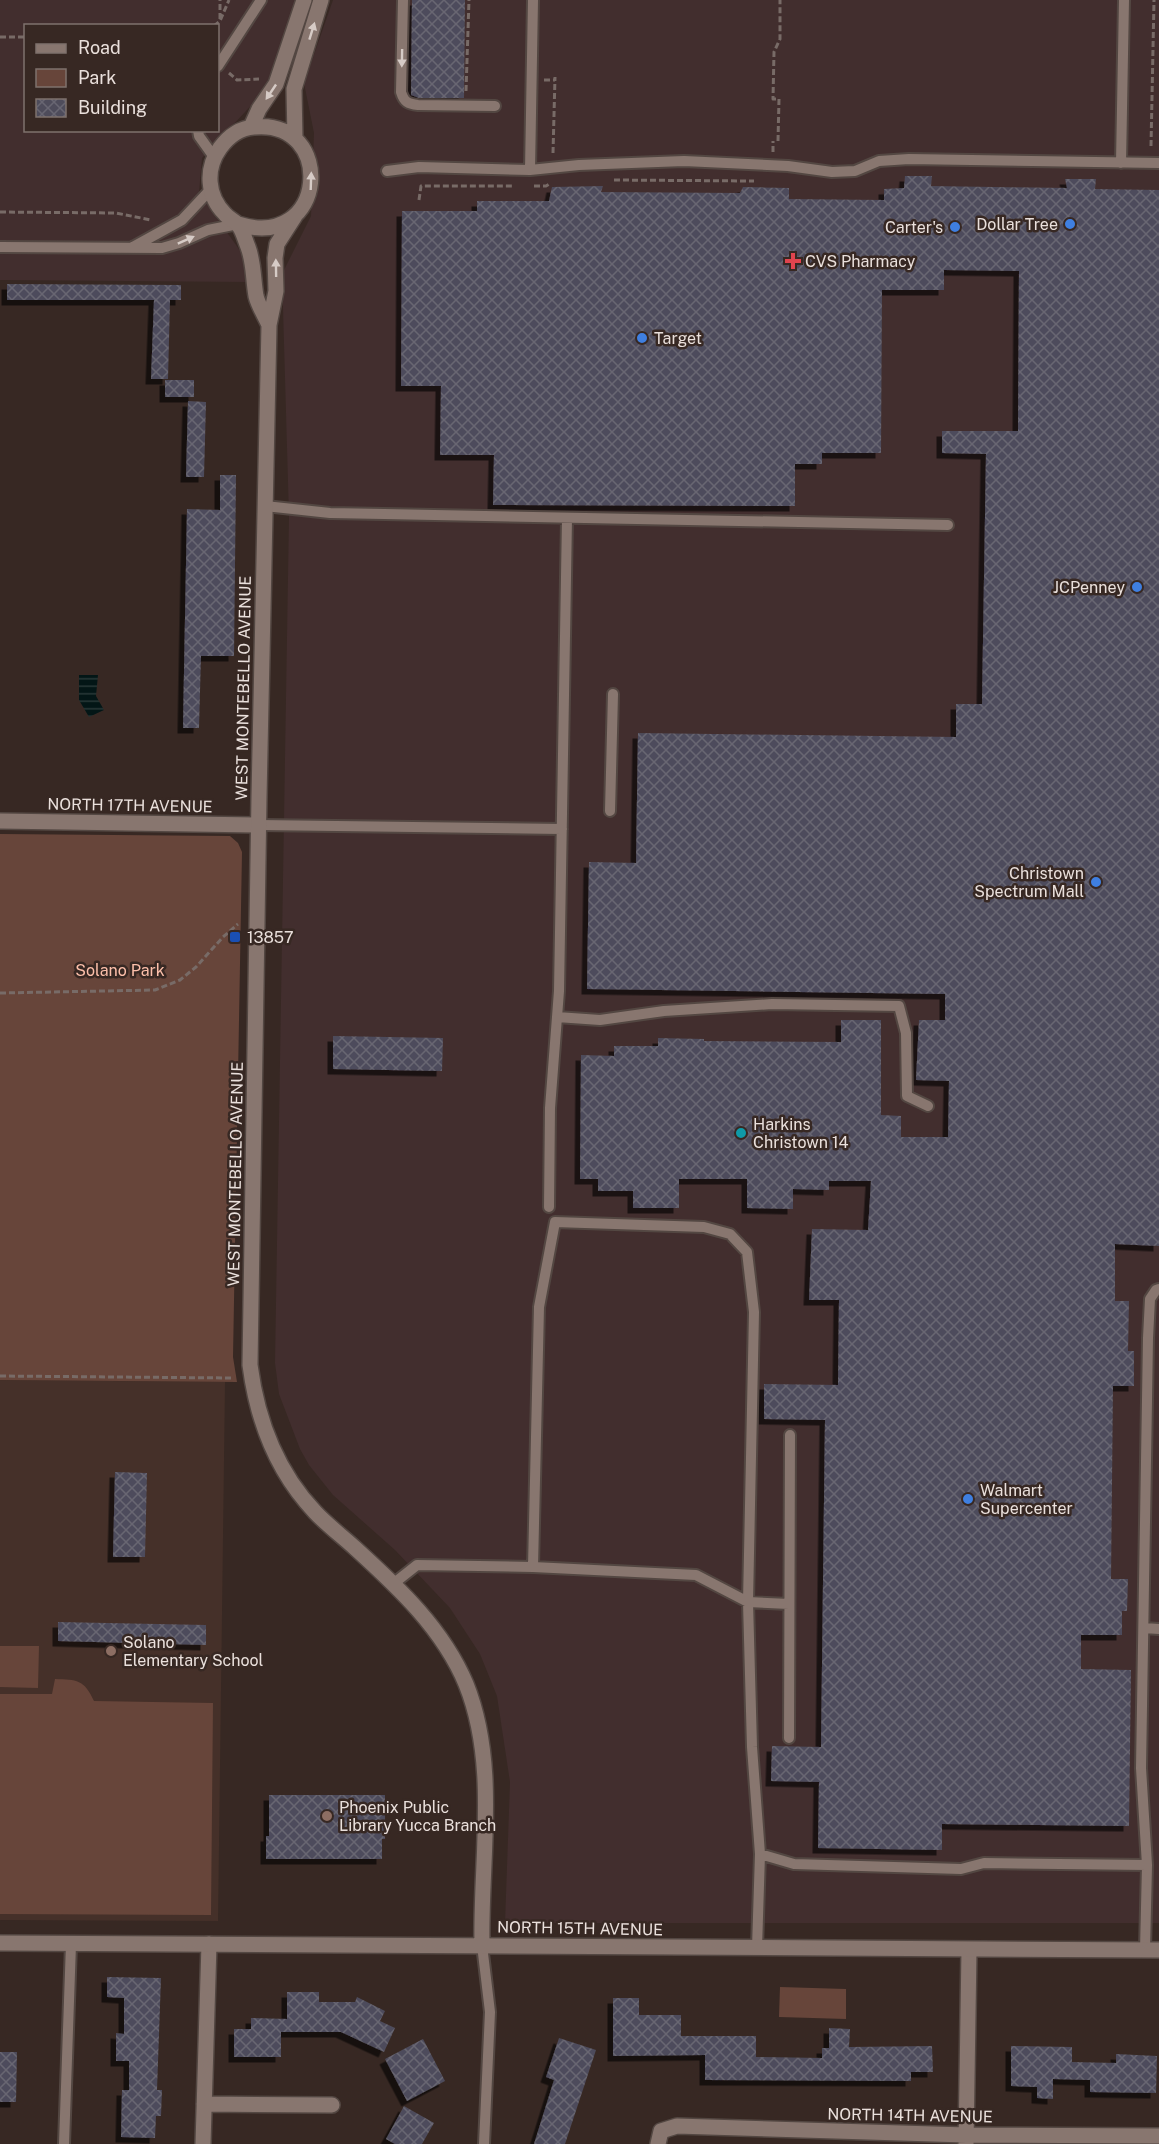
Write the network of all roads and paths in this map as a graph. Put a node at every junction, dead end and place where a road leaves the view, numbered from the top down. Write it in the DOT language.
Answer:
graph roads {
  1 [pos="220,0"];
  2 [pos="229,0"];
  3 [pos="261,0"];
  4 [pos="303,0"];
  5 [pos="321,0"];
  6 [pos="403,0"];
  7 [pos="469,0"];
  8 [pos="533,0"];
  9 [pos="780,0"];
  10 [pos="1124,0"];
  11 [pos="1154,0"];
  12 [pos="220,21"];
  13 [pos="216,24"];
  14 [pos="0,37"];
  15 [pos="24,37"];
  16 [pos="219,63"];
  17 [pos="219,66"];
  18 [pos="555,77"];
  19 [pos="267,81"];
  20 [pos="466,96"];
  21 [pos="495,106"];
  22 [pos="251,127"];
  23 [pos="198,132"];
  24 [pos="295,139"];
  25 [pos="778,141"];
  26 [pos="553,142"];
  27 [pos="1151,146"];
  28 [pos="214,157"];
  29 [pos="1121,163"];
  30 [pos="1159,163"];
  31 [pos="530,170"];
  32 [pos="387,171"];
  33 [pos="556,180"];
  34 [pos="609,180"];
  35 [pos="760,181"];
  36 [pos="211,189"];
  37 [pos="419,200"];
  38 [pos="0,212"];
  39 [pos="295,216"];
  40 [pos="158,219"];
  41 [pos="238,224"];
  42 [pos="0,247"];
  43 [pos="132,247"];
  44 [pos="269,325"];
  45 [pos="265,506"];
  46 [pos="567,518"];
  47 [pos="948,525"];
  48 [pos="613,694"];
  49 [pos="610,812"];
  50 [pos="0,821"];
  51 [pos="259,825"];
  52 [pos="562,829"];
  53 [pos="238,924"];
  54 [pos="0,993"];
  55 [pos="557,1017"];
  56 [pos="928,1106"];
  57 [pos="549,1207"];
  58 [pos="1159,1289"];
  59 [pos="0,1376"];
  60 [pos="232,1378"];
  61 [pos="790,1435"];
  62 [pos="532,1567"];
  63 [pos="393,1584"];
  64 [pos="748,1602"];
  65 [pos="789,1604"];
  66 [pos="1144,1628"];
  67 [pos="1159,1629"];
  68 [pos="789,1737"];
  69 [pos="760,1854"];
  70 [pos="1147,1865"];
  71 [pos="0,1943"];
  72 [pos="71,1944"];
  73 [pos="208,1944"];
  74 [pos="482,1945"];
  75 [pos="757,1948"];
  76 [pos="969,1950"];
  77 [pos="1152,1950"];
  78 [pos="204,2104"];
  79 [pos="332,2105"];
  80 [pos="1159,2136"];
  81 [pos="660,2138"];
  82 [pos="966,2140"];
  83 [pos="64,2144"];
  84 [pos="203,2144"];
  85 [pos="484,2144"];
  1 -- 12 [label="path"];
  2 -- 12 [label="path"];
  3 -- 16 [label="lane"];
  4 -- 22 [label="street, one-way"];
  24 -- 5 [label="street, one-way"];
  6 -- 21 [label="lane, one-way"];
  7 -- 20 [label="path"];
  8 -- 31 [label="lane"];
  9 -- 25 [label="path"];
  10 -- 29 [label="lane"];
  11 -- 27 [label="path"];
  12 -- 13 [label="path"];
  14 -- 15 [label="path"];
  17 -- 19 [label="path"];
  18 -- 26 [label="path"];
  22 -- 24 [label="street"];
  22 -- 28 [label="street"];
  23 -- 28 [label="lane"];
  39 -- 24 [label="street, one-way"];
  28 -- 36 [label="street"];
  29 -- 30 [label="lane"];
  29 -- 31 [label="lane"];
  31 -- 32 [label="lane"];
  33 -- 37 [label="path"];
  34 -- 35 [label="path"];
  36 -- 41 [label="street, WEST MONTEBELLO AVENUE"];
  36 -- 43 [label="lane"];
  38 -- 40 [label="path"];
  39 -- 41 [label="street"];
  44 -- 39 [label="street, WEST MONTEBELLO AVENUE, one-way"];
  43 -- 41 [label="lane, one-way"];
  41 -- 44 [label="street, WEST MONTEBELLO AVENUE"];
  42 -- 43 [label="lane"];
  44 -- 45 [label="street, WEST MONTEBELLO AVENUE"];
  45 -- 46 [label="lane"];
  45 -- 51 [label="street, WEST MONTEBELLO AVENUE"];
  46 -- 47 [label="lane"];
  46 -- 52 [label="lane"];
  48 -- 49 [label="lane"];
  50 -- 51 [label="street, NORTH 17TH AVENUE"];
  51 -- 52 [label="lane"];
  51 -- 63 [label="street, WEST MONTEBELLO AVENUE"];
  52 -- 55 [label="lane"];
  53 -- 54 [label="path"];
  55 -- 56 [label="lane"];
  55 -- 57 [label="lane"];
  58 -- 66 [label="lane"];
  59 -- 60 [label="path"];
  61 -- 65 [label="lane"];
  62 -- 63 [label="lane"];
  62 -- 64 [label="lane"];
  62 -- 64 [label="lane"];
  63 -- 74 [label="street, WEST MONTEBELLO AVENUE"];
  64 -- 65 [label="lane"];
  64 -- 69 [label="lane"];
  65 -- 68 [label="lane"];
  66 -- 67 [label="lane"];
  66 -- 70 [label="lane"];
  69 -- 70 [label="lane"];
  69 -- 75 [label="lane"];
  70 -- 77 [label="lane"];
  71 -- 72 [label="street, NORTH 15TH AVENUE"];
  72 -- 73 [label="street, NORTH 15TH AVENUE"];
  72 -- 83 [label="lane"];
  73 -- 74 [label="street, NORTH 15TH AVENUE"];
  73 -- 78 [label="street"];
  74 -- 75 [label="street, NORTH 15TH AVENUE"];
  74 -- 85 [label="lane"];
  75 -- 76 [label="street, NORTH 15TH AVENUE"];
  76 -- 77 [label="street, NORTH 15TH AVENUE"];
  76 -- 82 [label="street"];
  78 -- 79 [label="street"];
  78 -- 84 [label="street"];
  80 -- 82 [label="street, NORTH 14TH AVENUE"];
  81 -- 82 [label="street, NORTH 14TH AVENUE"];
}
